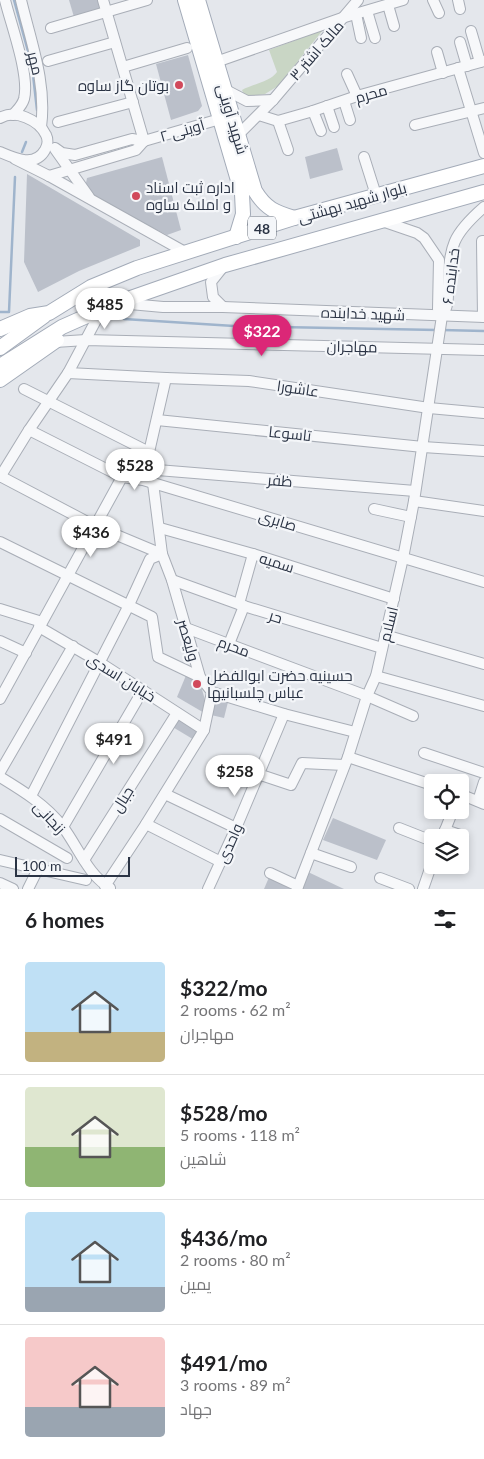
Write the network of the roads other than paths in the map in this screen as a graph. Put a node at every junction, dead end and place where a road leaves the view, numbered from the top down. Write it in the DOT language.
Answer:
graph roads {
  1 [pos="4,0"];
  2 [pos="21,0"];
  3 [pos="103,0"];
  4 [pos="147,0"];
  5 [pos="185,0"];
  6 [pos="198,0"];
  7 [pos="358,0"];
  8 [pos="403,0"];
  9 [pos="433,0"];
  10 [pos="388,5"];
  11 [pos="367,11"];
  12 [pos="106,12"];
  13 [pos="356,14"];
  14 [pos="439,14"];
  15 [pos="345,17"];
  16 [pos="394,26"];
  17 [pos="50,28"];
  18 [pos="471,31"];
  19 [pos="361,38"];
  20 [pos="375,38"];
  21 [pos="115,42"];
  22 [pos="460,42"];
  23 [pos="187,48"];
  24 [pos="437,52"];
  25 [pos="48,61"];
  26 [pos="216,62"];
  27 [pos="482,62"];
  28 [pos="123,67"];
  29 [pos="463,67"];
  30 [pos="442,72"];
  31 [pos="347,74"];
  32 [pos="224,89"];
  33 [pos="357,96"];
  34 [pos="273,100"];
  35 [pos="344,101"];
  36 [pos="133,102"];
  37 [pos="327,106"];
  38 [pos="484,108"];
  39 [pos="313,111"];
  40 [pos="472,111"];
  41 [pos="258,115"];
  42 [pos="4,116"];
  43 [pos="220,119"];
  44 [pos="350,120"];
  45 [pos="278,121"];
  46 [pos="58,122"];
  47 [pos="415,126"];
  48 [pos="334,127"];
  49 [pos="321,131"];
  50 [pos="44,132"];
  51 [pos="238,136"];
  52 [pos="144,141"];
  53 [pos="55,148"];
  54 [pos="288,150"];
  55 [pos="0,152"];
  56 [pos="484,152"];
  57 [pos="364,158"];
  58 [pos="15,159"];
  59 [pos="97,163"];
  60 [pos="480,167"];
  61 [pos="70,170"];
  62 [pos="49,176"];
  63 [pos="439,177"];
  64 [pos="83,188"];
  65 [pos="249,192"];
  66 [pos="480,193"];
  67 [pos="376,195"];
  68 [pos="91,200"];
  69 [pos="444,203"];
  70 [pos="484,207"];
  71 [pos="294,218"];
  72 [pos="382,221"];
  73 [pos="236,236"];
  74 [pos="483,241"];
  75 [pos="185,252"];
  76 [pos="225,265"];
  77 [pos="116,303"];
  78 [pos="223,307"];
  79 [pos="102,308"];
  80 [pos="49,313"];
  81 [pos="442,316"];
  82 [pos="483,317"];
  83 [pos="0,329"];
  84 [pos="86,340"];
  85 [pos="55,342"];
  86 [pos="3,346"];
  87 [pos="438,348"];
  88 [pos="484,350"];
  89 [pos="0,366"];
  90 [pos="68,373"];
  91 [pos="166,378"];
  92 [pos="0,380"];
  93 [pos="24,389"];
  94 [pos="48,402"];
  95 [pos="429,408"];
  96 [pos="484,413"];
  97 [pos="157,420"];
  98 [pos="29,430"];
  99 [pos="423,447"];
  100 [pos="484,451"];
  101 [pos="149,452"];
  102 [pos="145,469"];
  103 [pos="0,476"];
  104 [pos="122,477"];
  105 [pos="143,480"];
  106 [pos="154,483"];
  107 [pos="415,496"];
  108 [pos="374,509"];
  109 [pos="484,511"];
  110 [pos="411,517"];
  111 [pos="95,526"];
  112 [pos="160,528"];
  113 [pos="0,542"];
  114 [pos="162,554"];
  115 [pos="253,554"];
  116 [pos="404,558"];
  117 [pos="68,575"];
  118 [pos="172,580"];
  119 [pos="484,582"];
  120 [pos="394,599"];
  121 [pos="242,605"];
  122 [pos="128,607"];
  123 [pos="0,609"];
  124 [pos="40,625"];
  125 [pos="186,628"];
  126 [pos="385,635"];
  127 [pos="0,641"];
  128 [pos="229,644"];
  129 [pos="73,646"];
  130 [pos="382,648"];
  131 [pos="26,653"];
  132 [pos="99,662"];
  133 [pos="484,664"];
  134 [pos="376,676"];
  135 [pos="200,677"];
  136 [pos="144,690"];
  137 [pos="212,692"];
  138 [pos="367,696"];
  139 [pos="0,699"];
  140 [pos="484,706"];
  141 [pos="177,712"];
  142 [pos="284,714"];
  143 [pos="413,716"];
  144 [pos="204,730"];
  145 [pos="355,732"];
  146 [pos="424,753"];
  147 [pos="346,761"];
  148 [pos="0,772"];
  149 [pos="484,773"];
  150 [pos="258,774"];
  151 [pos="0,777"];
  152 [pos="484,782"];
  153 [pos="424,783"];
  154 [pos="165,794"];
  155 [pos="31,796"];
  156 [pos="469,798"];
  157 [pos="481,803"];
  158 [pos="0,819"];
  159 [pos="146,824"];
  160 [pos="63,827"];
  161 [pos="236,828"];
  162 [pos="399,828"];
  163 [pos="424,838"];
  164 [pos="311,853"];
  165 [pos="67,858"];
  166 [pos="0,860"];
  167 [pos="84,860"];
  168 [pos="221,862"];
  169 [pos="351,867"];
  170 [pos="38,869"];
  171 [pos="270,873"];
  172 [pos="428,874"];
  173 [pos="380,878"];
  174 [pos="88,881"];
  175 [pos="0,883"];
  176 [pos="108,887"];
  177 [pos="298,887"];
  178 [pos="13,889"];
  179 [pos="28,889"];
  180 [pos="208,889"];
  181 [pos="410,889"];
  182 [pos="423,889"];
  1 -- 42 [label="street, مهر"];
  2 -- 50 [label="street, مهر"];
  3 -- 12 [label="street"];
  4 -- 12 [label="street"];
  5 -- 43 [label="main road, شهید آوینی"];
  6 -- 26 [label="main road, شهید آوینی"];
  7 -- 15 [label="street, مالک اشتر ۳"];
  8 -- 10 [label="street"];
  9 -- 14 [label="street"];
  10 -- 11 [label="street"];
  10 -- 16 [label="street"];
  11 -- 13 [label="street"];
  11 -- 20 [label="street"];
  12 -- 17 [label="street"];
  12 -- 21 [label="street"];
  13 -- 15 [label="street"];
  13 -- 19 [label="street"];
  15 -- 26 [label="street"];
  15 -- 34 [label="street, مالک اشتر ۳"];
  18 -- 27 [label="street"];
  21 -- 25 [label="street"];
  21 -- 28 [label="street"];
  22 -- 29 [label="street"];
  23 -- 28 [label="street"];
  24 -- 30 [label="street"];
  26 -- 32 [label="main road, شهید آوینی"];
  27 -- 29 [label="street, محرم"];
  28 -- 36 [label="street"];
  29 -- 30 [label="street, محرم"];
  29 -- 40 [label="street"];
  30 -- 33 [label="street, محرم"];
  31 -- 33 [label="street"];
  32 -- 34 [label="street"];
  32 -- 51 [label="main road, شهید آوینی"];
  33 -- 35 [label="street, محرم"];
  34 -- 41 [label="street, مالک اشتر ۳"];
  35 -- 37 [label="street, محرم"];
  35 -- 44 [label="street"];
  36 -- 46 [label="street"];
  36 -- 52 [label="street"];
  37 -- 39 [label="street, محرم"];
  37 -- 48 [label="street"];
  38 -- 40 [label="street"];
  39 -- 45 [label="street, محرم"];
  39 -- 49 [label="street"];
  40 -- 47 [label="street"];
  40 -- 56 [label="street"];
  41 -- 45 [label="street"];
  41 -- 51 [label="street, مالک اشتر ۳"];
  42 -- 50 [label="street"];
  43 -- 52 [label="street, ۲ آوینی"];
  43 -- 65 [label="main road, شهید آوینی"];
  45 -- 54 [label="street"];
  50 -- 53 [label="street"];
  50 -- 58 [label="street, مهر"];
  51 -- 65 [label="main road, شهید آوینی"];
  52 -- 53 [label="street"];
  52 -- 59 [label="street"];
  53 -- 61 [label="street"];
  55 -- 58 [label="street"];
  57 -- 67 [label="street"];
  58 -- 62 [label="street"];
  59 -- 61 [label="street"];
  59 -- 64 [label="street"];
  60 -- 63 [label="main road, بلوار شهید بهشتی / 48"];
  60 -- 66 [label="main road"];
  61 -- 62 [label="street"];
  61 -- 64 [label="street"];
  62 -- 68 [label="street"];
  63 -- 67 [label="main road, بلوار شهید بهشتی / 48"];
  63 -- 69 [label="main road"];
  64 -- 68 [label="street"];
  65 -- 71 [label="main road, شهید آوینی"];
  65 -- 73 [label="main road, شهید آوینی"];
  66 -- 69 [label="main road, بلوار شهید بهشتی / 48"];
  67 -- 71 [label="main road, بلوار شهید بهشتی / 48"];
  68 -- 75 [label="street"];
  69 -- 72 [label="main road, بلوار شهید بهشتی / 48"];
  70 -- 81 [label="street, خدابنده ۶"];
  71 -- 73 [label="main road, بلوار شهید بهشتی / 48"];
  72 -- 76 [label="main road, بلوار شهید بهشتی / 48"];
  72 -- 81 [label="street, خدابنده ۶"];
  73 -- 75 [label="main road, بلوار شهید بهشتی / 48"];
  74 -- 82 [label="street"];
  75 -- 80 [label="main road, بلوار شهید بهشتی / 48"];
  76 -- 77 [label="main road, بلوار شهید بهشتی / 48"];
  76 -- 78 [label="street"];
  77 -- 78 [label="street, شهید خدابنده"];
  77 -- 79 [label="main road, بلوار شهید بهشتی / 48"];
  78 -- 81 [label="street, شهید خدابنده"];
  79 -- 84 [label="street"];
  79 -- 85 [label="main road, بلوار شهید بهشتی"];
  79 -- 89 [label="main road, بلوار شهید بهشتی / 48"];
  80 -- 83 [label="main road, بلوار شهید بهشتی"];
  80 -- 86 [label="main road, 48"];
  81 -- 82 [label="street, شهید خدابنده"];
  81 -- 87 [label="street, اسلام"];
  84 -- 85 [label="street, مهاجران"];
  84 -- 87 [label="street, مهاجران"];
  84 -- 90 [label="street"];
  85 -- 92 [label="main road, بلوار شهید بهشتی"];
  87 -- 88 [label="street, مهاجران"];
  87 -- 95 [label="street, اسلام"];
  90 -- 91 [label="street, عاشورا"];
  90 -- 94 [label="street"];
  91 -- 95 [label="street, عاشورا"];
  91 -- 97 [label="street"];
  93 -- 94 [label="street"];
  94 -- 98 [label="street"];
  94 -- 101 [label="street"];
  95 -- 96 [label="street, عاشورا"];
  95 -- 99 [label="street, اسلام"];
  97 -- 99 [label="street, تاسوعا"];
  97 -- 101 [label="street"];
  98 -- 103 [label="street"];
  98 -- 104 [label="street, صابری"];
  99 -- 100 [label="street, تاسوعا"];
  99 -- 107 [label="street, اسلام"];
  101 -- 102 [label="street"];
  102 -- 105 [label="street"];
  102 -- 107 [label="street, ظفر"];
  103 -- 111 [label="street"];
  104 -- 105 [label="street, صابری"];
  104 -- 111 [label="street"];
  105 -- 106 [label="street, صابری"];
  106 -- 112 [label="street, ولیعصر"];
  106 -- 116 [label="street, صابری"];
  107 -- 109 [label="street, ظفر"];
  107 -- 110 [label="street, اسلام"];
  108 -- 110 [label="street"];
  110 -- 116 [label="street, اسلام"];
  111 -- 114 [label="street"];
  111 -- 117 [label="street"];
  112 -- 114 [label="street, ولیعصر"];
  112 -- 115 [label="street, سمیه"];
  113 -- 117 [label="street"];
  114 -- 118 [label="street, ولیعصر"];
  114 -- 122 [label="street"];
  115 -- 120 [label="street, سمیه"];
  115 -- 121 [label="street"];
  116 -- 119 [label="street, صابری"];
  116 -- 120 [label="street, اسلام"];
  117 -- 122 [label="street"];
  117 -- 124 [label="street"];
  118 -- 121 [label="street, حر"];
  118 -- 125 [label="street, ولیعصر"];
  120 -- 126 [label="street, اسلام"];
  121 -- 128 [label="street"];
  121 -- 130 [label="street, حر"];
  122 -- 132 [label="street"];
  122 -- 135 [label="street"];
  123 -- 124 [label="street, خیابان اسدی"];
  124 -- 129 [label="street, خیابان اسدی"];
  124 -- 131 [label="street"];
  125 -- 128 [label="street, محرم"];
  125 -- 135 [label="street, ولیعصر"];
  126 -- 130 [label="street, اسلام"];
  126 -- 133 [label="street"];
  127 -- 131 [label="street"];
  128 -- 138 [label="street, محرم"];
  129 -- 132 [label="street, خیابان اسدی"];
  129 -- 148 [label="street"];
  130 -- 134 [label="street, اسلام"];
  131 -- 139 [label="street"];
  132 -- 136 [label="street, خیابان اسدی"];
  132 -- 155 [label="street"];
  134 -- 138 [label="street, اسلام"];
  134 -- 140 [label="street"];
  135 -- 137 [label="street, ولیعصر"];
  136 -- 141 [label="street, خیابان اسدی"];
  136 -- 160 [label="street"];
  137 -- 142 [label="street"];
  137 -- 144 [label="street"];
  138 -- 143 [label="street, محرم"];
  138 -- 145 [label="street, اسلام"];
  141 -- 144 [label="street, خیابان اسدی"];
  141 -- 167 [label="street, جبال"];
  142 -- 145 [label="street"];
  142 -- 150 [label="street, واحدی"];
  144 -- 154 [label="street"];
  145 -- 147 [label="street, اسلام"];
  146 -- 149 [label="street"];
  147 -- 150 [label="street"];
  147 -- 153 [label="street"];
  147 -- 164 [label="street, اسلام"];
  150 -- 161 [label="street, واحدی"];
  151 -- 155 [label="street, زنجانی"];
  152 -- 157 [label="street"];
  154 -- 159 [label="street"];
  154 -- 161 [label="street"];
  155 -- 160 [label="street, زنجانی"];
  156 -- 157 [label="street"];
  158 -- 165 [label="street"];
  159 -- 168 [label="street"];
  159 -- 176 [label="street"];
  160 -- 167 [label="street, زنجانی"];
  161 -- 168 [label="street, واحدی"];
  162 -- 163 [label="street"];
  164 -- 169 [label="street"];
  164 -- 177 [label="street, اسلام"];
  166 -- 170 [label="street"];
  167 -- 174 [label="street, زنجانی"];
  168 -- 180 [label="street, واحدی"];
  170 -- 174 [label="street"];
  170 -- 179 [label="street"];
  171 -- 177 [label="street"];
  172 -- 182 [label="street"];
  173 -- 181 [label="street"];
  174 -- 176 [label="street, زنجانی"];
  175 -- 178 [label="street"];
}
